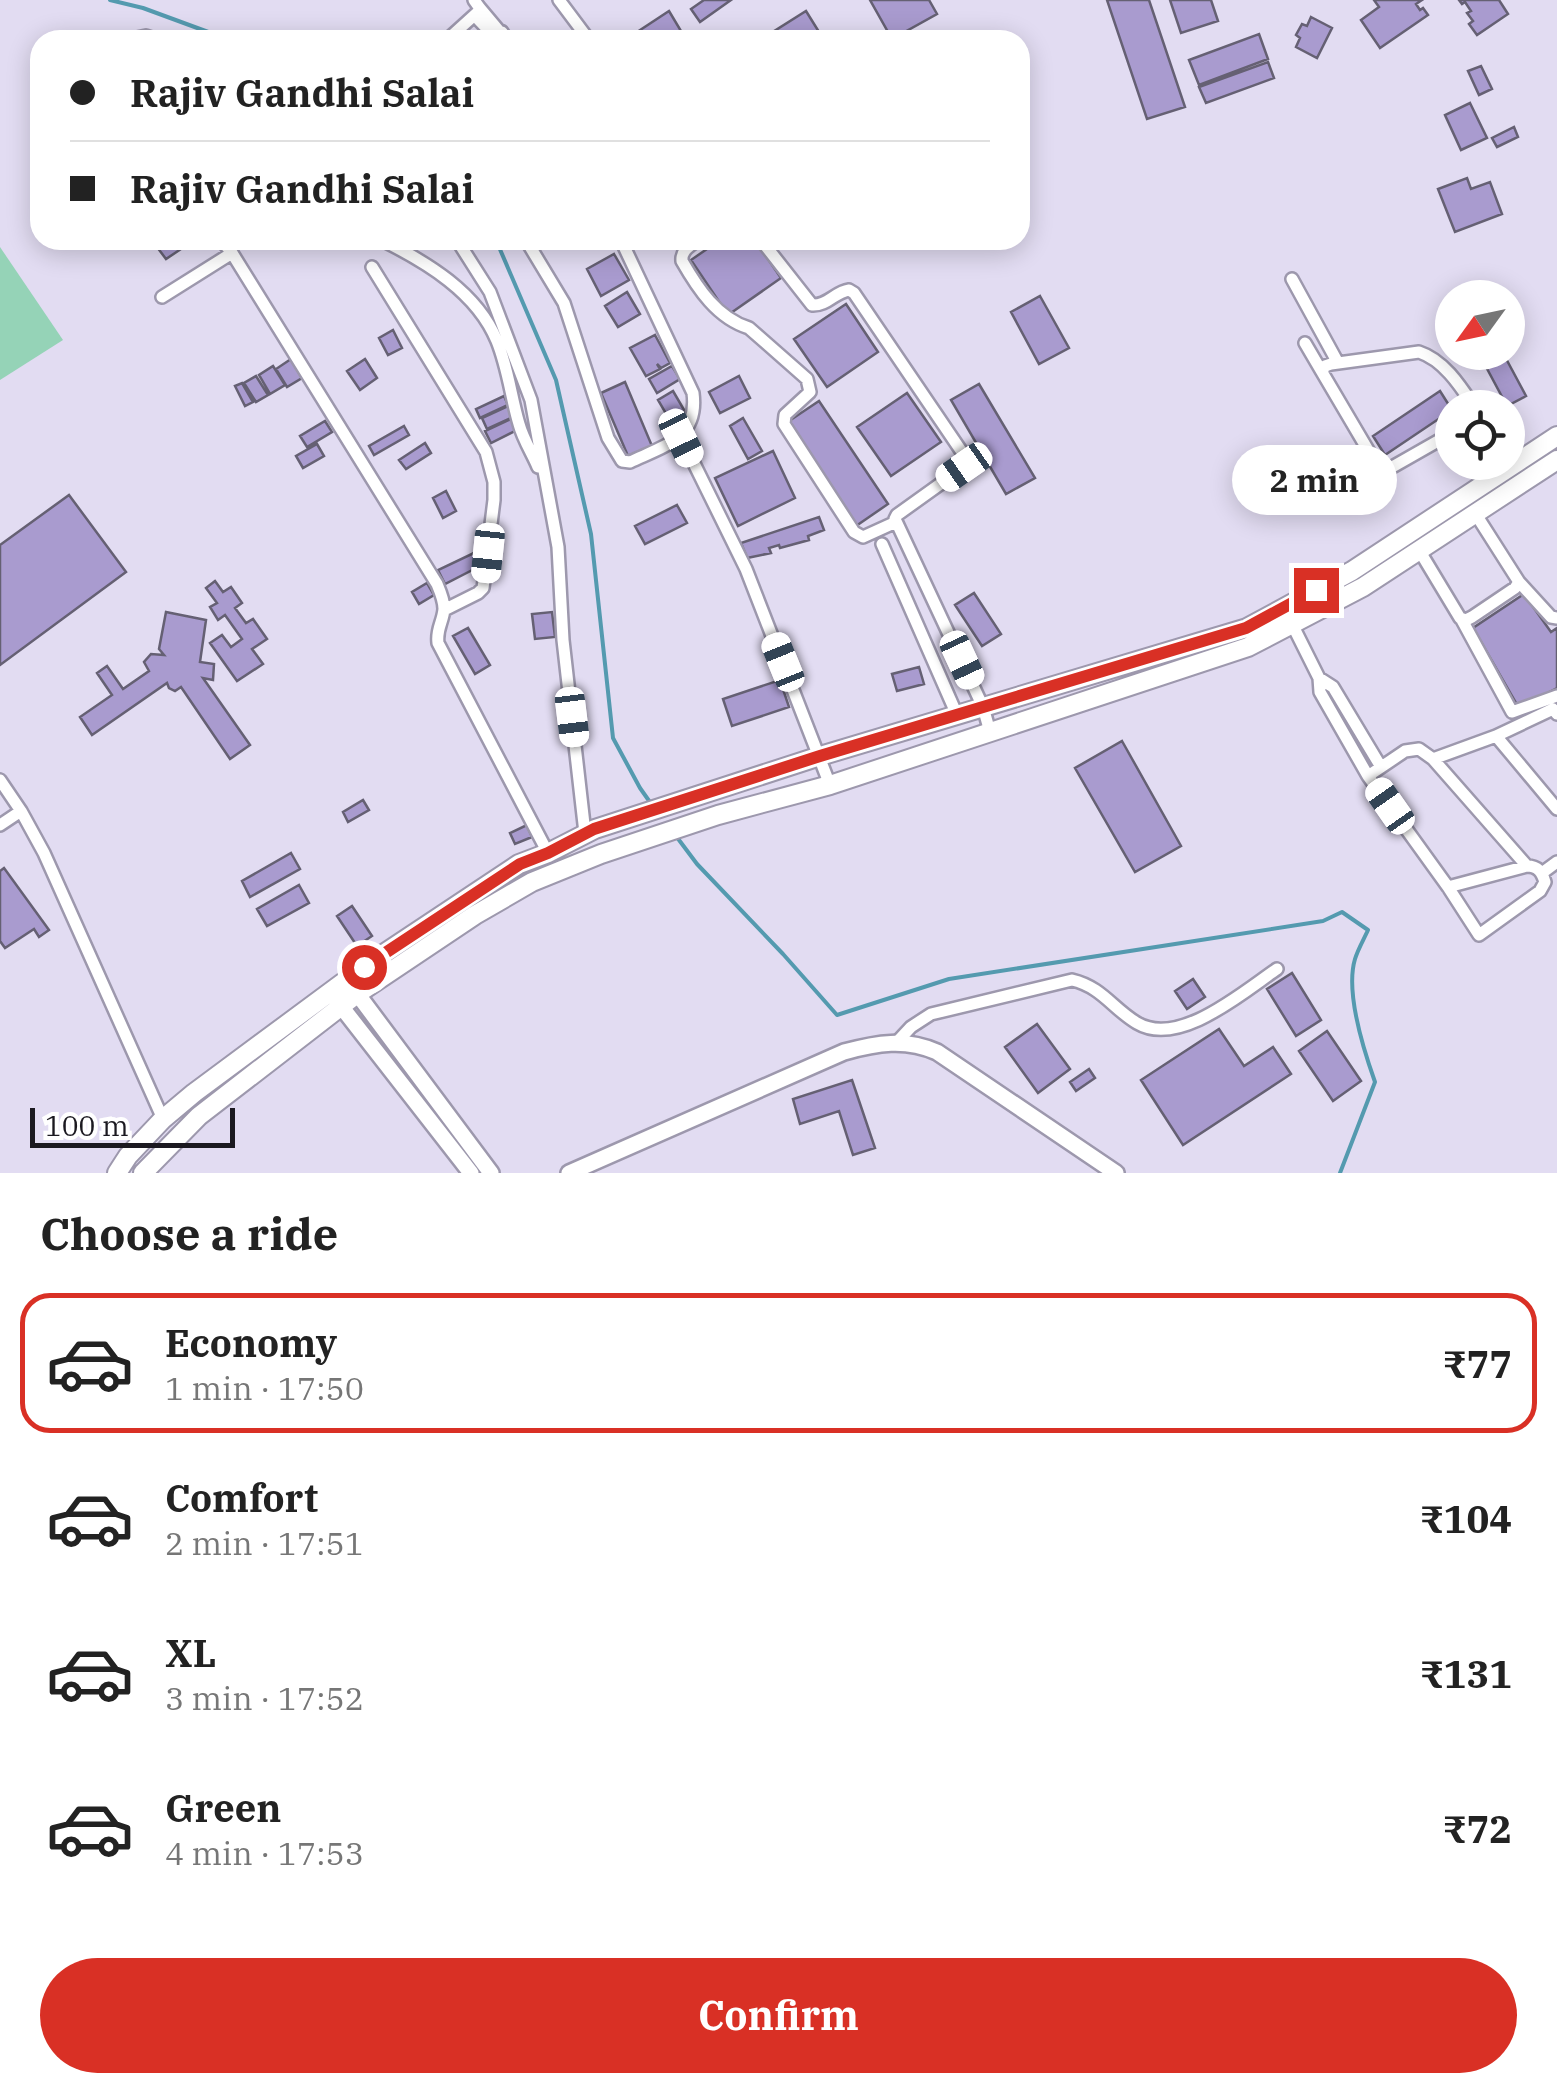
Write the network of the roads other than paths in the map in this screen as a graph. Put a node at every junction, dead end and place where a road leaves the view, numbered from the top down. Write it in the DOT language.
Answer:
graph roads {
  1 [pos="560,0"];
  2 [pos="476,8"];
  3 [pos="456,30"];
  4 [pos="493,30"];
  5 [pos="582,30"];
  6 [pos="229,250"];
  7 [pos="401,250"];
  8 [pos="463,250"];
  9 [pos="532,250"];
  10 [pos="626,250"];
  11 [pos="684,250"];
  12 [pos="769,250"];
  13 [pos="232,253"];
  14 [pos="372,267"];
  15 [pos="1292,279"];
  16 [pos="162,297"];
  17 [pos="1305,343"];
  18 [pos="1338,363"];
  19 [pos="1322,372"];
  20 [pos="1461,390"];
  21 [pos="1557,436"];
  22 [pos="681,438"];
  23 [pos="1435,443"];
  24 [pos="1525,452"];
  25 [pos="1555,465"];
  26 [pos="544,480"];
  27 [pos="1481,480"];
  28 [pos="1476,513"];
  29 [pos="896,522"];
  30 [pos="882,544"];
  31 [pos="1420,550"];
  32 [pos="1520,582"];
  33 [pos="444,610"];
  34 [pos="1557,618"];
  35 [pos="1462,620"];
  36 [pos="1292,624"];
  37 [pos="1319,678"];
  38 [pos="1557,696"];
  39 [pos="983,707"];
  40 [pos="1555,710"];
  41 [pos="957,714"];
  42 [pos="990,732"];
  43 [pos="1496,736"];
  44 [pos="820,756"];
  45 [pos="1433,759"];
  46 [pos="1381,767"];
  47 [pos="1368,776"];
  48 [pos="0,780"];
  49 [pos="830,784"];
  50 [pos="1557,809"];
  51 [pos="21,811"];
  52 [pos="0,825"];
  53 [pos="590,831"];
  54 [pos="548,853"];
  55 [pos="1557,862"];
  56 [pos="1527,866"];
  57 [pos="1542,873"];
  58 [pos="1448,887"];
  59 [pos="1277,970"];
  60 [pos="352,987"];
  61 [pos="336,1000"];
  62 [pos="896,1042"];
  63 [pos="163,1119"];
  64 [pos="117,1173"];
  65 [pos="143,1173"];
  66 [pos="470,1173"];
  67 [pos="492,1173"];
  68 [pos="570,1173"];
  69 [pos="1116,1173"];
  1 -- 5 [label="street"];
  2 -- 3 [label="street"];
  2 -- 4 [label="street"];
  6 -- 13 [label="street"];
  7 -- 26 [label="street"];
  8 -- 26 [label="street"];
  9 -- 22 [label="street"];
  10 -- 22 [label="street"];
  11 -- 29 [label="street"];
  12 -- 29 [label="street"];
  13 -- 16 [label="street"];
  13 -- 33 [label="street"];
  14 -- 33 [label="street"];
  15 -- 18 [label="street"];
  17 -- 19 [label="street"];
  18 -- 19 [label="street"];
  18 -- 20 [label="street"];
  19 -- 23 [label="street"];
  21 -- 24 [label="main road"];
  22 -- 44 [label="street"];
  25 -- 28 [label="main road"];
  26 -- 53 [label="street"];
  27 -- 39 [label="main road"];
  28 -- 31 [label="main road"];
  28 -- 32 [label="street"];
  29 -- 39 [label="street"];
  30 -- 41 [label="street"];
  31 -- 35 [label="street"];
  31 -- 36 [label="main road"];
  32 -- 34 [label="street"];
  32 -- 35 [label="street"];
  33 -- 54 [label="street"];
  35 -- 38 [label="street"];
  36 -- 37 [label="street"];
  36 -- 42 [label="main road"];
  37 -- 46 [label="street"];
  37 -- 47 [label="street"];
  39 -- 41 [label="main road"];
  39 -- 42 [label="street"];
  40 -- 43 [label="street"];
  41 -- 44 [label="main road"];
  42 -- 49 [label="main road"];
  43 -- 45 [label="street"];
  43 -- 50 [label="street"];
  44 -- 49 [label="street"];
  44 -- 53 [label="main road"];
  45 -- 46 [label="street"];
  45 -- 56 [label="street"];
  46 -- 47 [label="street"];
  47 -- 58 [label="street"];
  48 -- 51 [label="street"];
  49 -- 60 [label="main road"];
  51 -- 52 [label="street"];
  51 -- 63 [label="street"];
  53 -- 54 [label="main road"];
  54 -- 60 [label="main road"];
  55 -- 57 [label="street"];
  56 -- 57 [label="street"];
  56 -- 58 [label="street"];
  57 -- 58 [label="street"];
  59 -- 62 [label="street"];
  60 -- 61 [label="main road"];
  60 -- 67 [label="street"];
  61 -- 63 [label="main road"];
  61 -- 65 [label="main road"];
  61 -- 66 [label="street"];
  62 -- 68 [label="street"];
  62 -- 69 [label="street"];
  63 -- 64 [label="main road"];
}
